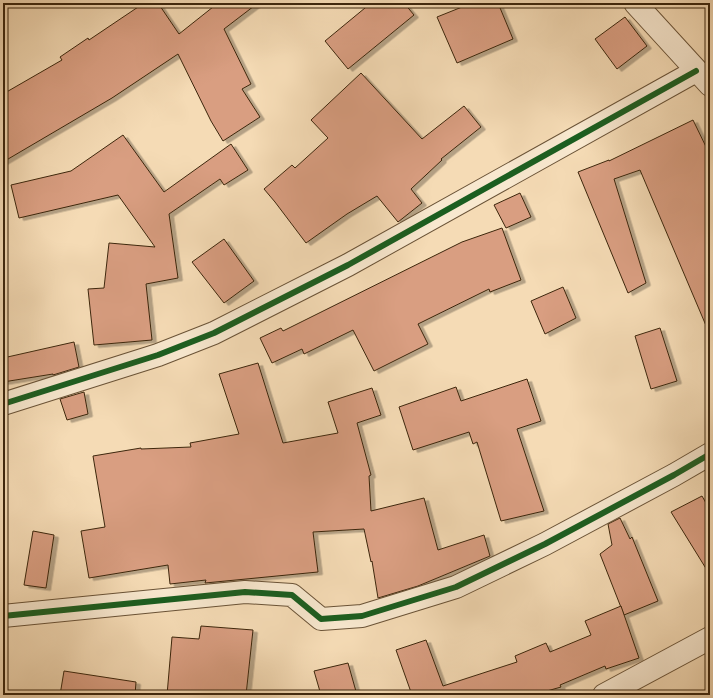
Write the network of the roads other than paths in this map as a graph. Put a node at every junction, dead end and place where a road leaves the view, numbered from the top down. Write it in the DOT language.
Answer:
graph roads {
  1 [pos="634,3"];
  2 [pos="703,78"];
  3 [pos="3,404"];
  4 [pos="710,454"];
  5 [pos="3,616"];
  6 [pos="710,638"];
  7 [pos="604,695"];
  1 -- 2 [label="street"];
  2 -- 3 [label="street"];
  4 -- 5 [label="street"];
  6 -- 7 [label="street"];
}
